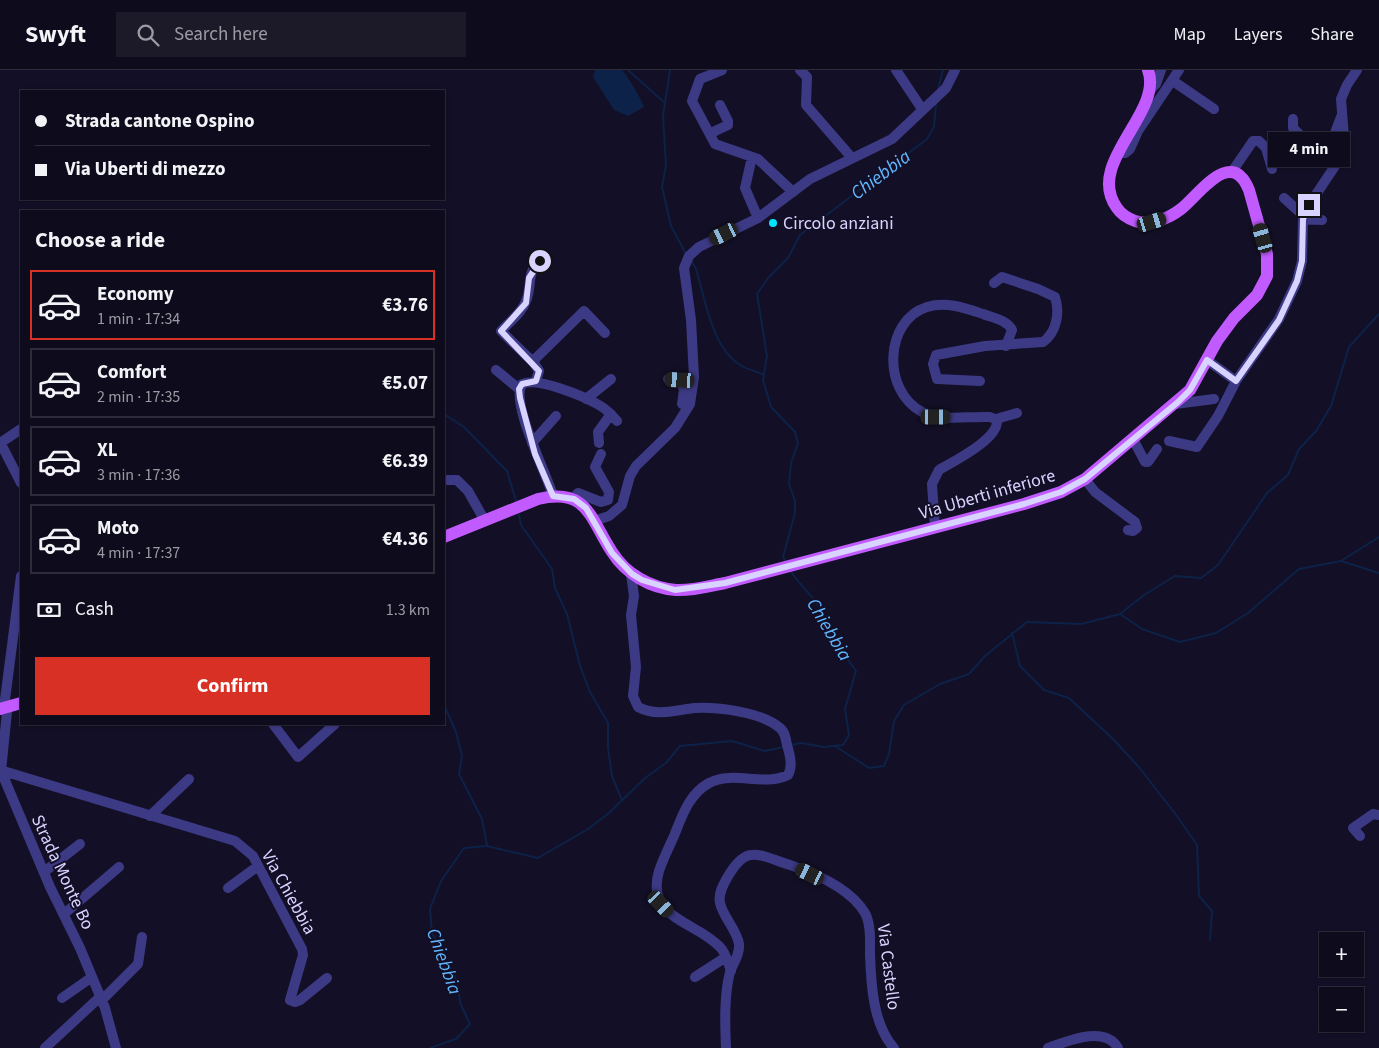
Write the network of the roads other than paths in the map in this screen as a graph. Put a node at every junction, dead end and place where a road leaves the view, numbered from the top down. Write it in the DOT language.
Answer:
graph roads {
  1 [pos="722,70"];
  2 [pos="800,70"];
  3 [pos="896,70"];
  4 [pos="955,70"];
  5 [pos="1148,70"];
  6 [pos="1161,70"];
  7 [pos="1178,70"];
  8 [pos="1358,70"];
  9 [pos="1173,81"];
  10 [pos="1149,91"];
  11 [pos="720,105"];
  12 [pos="922,109"];
  13 [pos="1214,109"];
  14 [pos="1343,115"];
  15 [pos="1293,119"];
  16 [pos="711,135"];
  17 [pos="1118,152"];
  18 [pos="752,157"];
  19 [pos="852,158"];
  20 [pos="1272,169"];
  21 [pos="1231,173"];
  22 [pos="793,192"];
  23 [pos="1284,198"];
  24 [pos="1304,217"];
  25 [pos="758,218"];
  26 [pos="1322,220"];
  27 [pos="543,259"];
  28 [pos="994,282"];
  29 [pos="605,333"];
  30 [pos="1006,346"];
  31 [pos="1207,360"];
  32 [pos="534,363"];
  33 [pos="496,370"];
  34 [pos="611,379"];
  35 [pos="668,379"];
  36 [pos="536,381"];
  37 [pos="980,381"];
  38 [pos="1236,381"];
  39 [pos="519,389"];
  40 [pos="586,399"];
  41 [pos="1214,399"];
  42 [pos="1175,404"];
  43 [pos="1017,413"];
  44 [pos="556,416"];
  45 [pos="996,419"];
  46 [pos="679,422"];
  47 [pos="20,430"];
  48 [pos="1133,439"];
  49 [pos="1169,441"];
  50 [pos="532,443"];
  51 [pos="599,443"];
  52 [pos="1,448"];
  53 [pos="1157,449"];
  54 [pos="600,454"];
  55 [pos="1085,479"];
  56 [pos="447,480"];
  57 [pos="20,481"];
  58 [pos="553,496"];
  59 [pos="574,499"];
  60 [pos="485,521"];
  61 [pos="594,521"];
  62 [pos="936,528"];
  63 [pos="1128,530"];
  64 [pos="445,537"];
  65 [pos="632,574"];
  66 [pos="20,583"];
  67 [pos="651,584"];
  68 [pos="634,596"];
  69 [pos="20,703"];
  70 [pos="2,708"];
  71 [pos="275,725"];
  72 [pos="334,725"];
  73 [pos="1,771"];
  74 [pos="189,779"];
  75 [pos="1379,815"];
  76 [pos="150,816"];
  77 [pos="1360,836"];
  78 [pos="80,844"];
  79 [pos="258,866"];
  80 [pos="119,867"];
  81 [pos="44,872"];
  82 [pos="228,888"];
  83 [pos="64,914"];
  84 [pos="142,937"];
  85 [pos="726,957"];
  86 [pos="732,971"];
  87 [pos="695,976"];
  88 [pos="92,977"];
  89 [pos="327,978"];
  90 [pos="62,998"];
  91 [pos="101,999"];
  92 [pos="45,1048"];
  93 [pos="116,1048"];
  94 [pos="726,1048"];
  95 [pos="894,1048"];
  96 [pos="1048,1048"];
  97 [pos="1118,1048"];
  1 -- 16 [label="street"];
  2 -- 19 [label="street"];
  3 -- 12 [label="street"];
  4 -- 12 [label="street"];
  5 -- 10 [label="main road"];
  6 -- 10 [label="street"];
  7 -- 9 [label="street"];
  8 -- 14 [label="street"];
  9 -- 13 [label="street"];
  9 -- 17 [label="street"];
  10 -- 17 [label="main road"];
  11 -- 16 [label="street"];
  12 -- 19 [label="street"];
  14 -- 15 [label="street"];
  14 -- 24 [label="street"];
  16 -- 18 [label="street"];
  17 -- 21 [label="main road"];
  18 -- 22 [label="street"];
  18 -- 25 [label="street"];
  19 -- 22 [label="street"];
  20 -- 21 [label="street"];
  21 -- 31 [label="main road, Via Uberti inferiore"];
  22 -- 25 [label="street"];
  23 -- 24 [label="street"];
  24 -- 26 [label="street"];
  24 -- 38 [label="street"];
  25 -- 46 [label="street"];
  27 -- 32 [label="street"];
  28 -- 30 [label="street"];
  29 -- 32 [label="street"];
  30 -- 37 [label="street"];
  30 -- 45 [label="street"];
  31 -- 38 [label="street"];
  31 -- 42 [label="main road, Via Uberti inferiore"];
  32 -- 36 [label="street"];
  33 -- 39 [label="street"];
  34 -- 40 [label="street"];
  35 -- 46 [label="street"];
  36 -- 39 [label="street"];
  36 -- 40 [label="street"];
  38 -- 49 [label="street"];
  39 -- 50 [label="street"];
  40 -- 51 [label="street"];
  41 -- 42 [label="street"];
  42 -- 48 [label="main road, Via Uberti inferiore"];
  43 -- 45 [label="street"];
  44 -- 50 [label="street"];
  45 -- 62 [label="street"];
  46 -- 61 [label="street"];
  47 -- 52 [label="street"];
  48 -- 53 [label="street"];
  48 -- 55 [label="main road, Via Uberti inferiore"];
  50 -- 58 [label="street"];
  52 -- 57 [label="street"];
  54 -- 59 [label="street"];
  55 -- 62 [label="main road, Via Uberti inferiore"];
  55 -- 63 [label="street"];
  56 -- 60 [label="street"];
  58 -- 59 [label="main road"];
  58 -- 60 [label="main road"];
  59 -- 61 [label="main road, Via Uberti inferiore"];
  60 -- 64 [label="main road"];
  61 -- 65 [label="main road, Via Uberti inferiore"];
  62 -- 67 [label="main road, Via Uberti inferiore"];
  65 -- 67 [label="main road, Via Uberti inferiore"];
  65 -- 68 [label="street"];
  66 -- 70 [label="street, Strada Monte Bo"];
  67 -- 68 [label="street"];
  68 -- 85 [label="street"];
  69 -- 70 [label="main road"];
  70 -- 73 [label="street, Strada Monte Bo"];
  71 -- 72 [label="street"];
  73 -- 76 [label="street, Via Chiebbia"];
  73 -- 81 [label="street, Strada Monte Bo"];
  74 -- 76 [label="street"];
  75 -- 77 [label="street"];
  76 -- 79 [label="street, Via Chiebbia"];
  78 -- 81 [label="street"];
  79 -- 82 [label="street"];
  79 -- 89 [label="street, Via Chiebbia"];
  80 -- 83 [label="street"];
  81 -- 83 [label="street, Strada Monte Bo"];
  83 -- 88 [label="street, Strada Monte Bo"];
  84 -- 91 [label="street"];
  85 -- 86 [label="street"];
  85 -- 87 [label="street"];
  86 -- 94 [label="street, Via Castello"];
  86 -- 95 [label="street, Via Castello"];
  88 -- 90 [label="street"];
  88 -- 91 [label="street, Strada Monte Bo"];
  91 -- 92 [label="street"];
  91 -- 93 [label="street, Strada Monte Bo"];
  96 -- 97 [label="street"];
}
